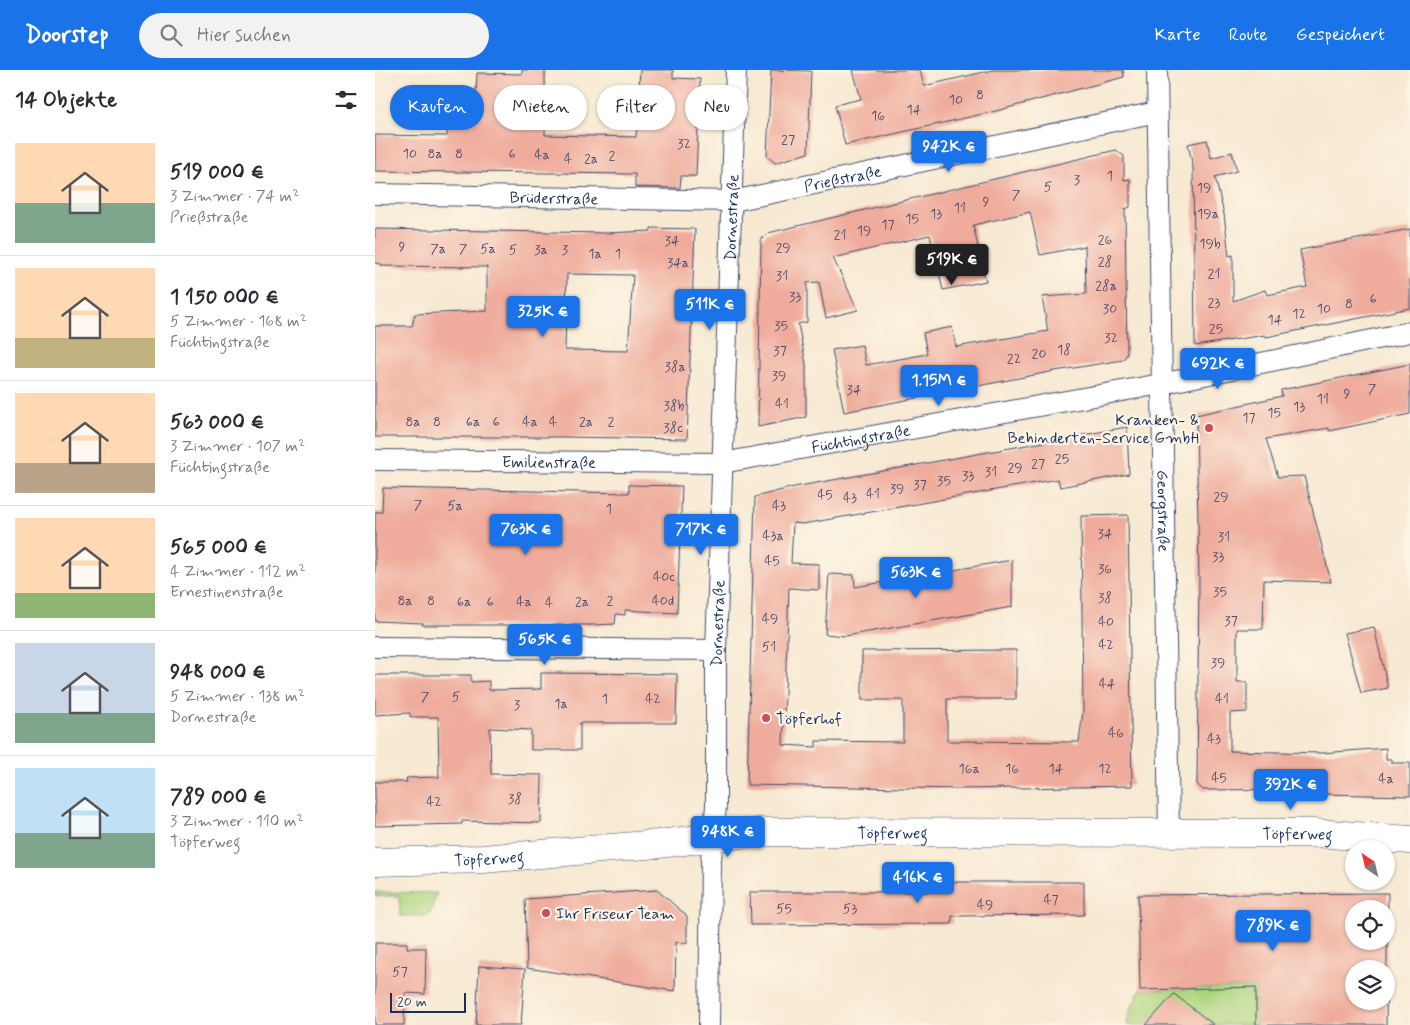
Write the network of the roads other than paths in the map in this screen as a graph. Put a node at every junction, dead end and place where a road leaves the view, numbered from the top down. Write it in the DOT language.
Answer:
graph roads {
  1 [pos="735,70"];
  2 [pos="1157,70"];
  3 [pos="1157,112"];
  4 [pos="375,194"];
  5 [pos="733,201"];
  6 [pos="1410,332"];
  7 [pos="1161,384"];
  8 [pos="375,460"];
  9 [pos="722,463"];
  10 [pos="375,648"];
  11 [pos="716,650"];
  12 [pos="1169,833"];
  13 [pos="713,836"];
  14 [pos="1410,840"];
  15 [pos="375,862"];
  16 [pos="709,1025"];
  1 -- 5 [label="street, Dornestraße"];
  2 -- 3 [label="street, Georgstraße"];
  3 -- 5 [label="street, Prießstraße"];
  3 -- 7 [label="street, Georgstraße"];
  4 -- 5 [label="street, Brüderstraße"];
  5 -- 9 [label="street, Dornestraße"];
  6 -- 7 [label="street, Füchtingstraße"];
  7 -- 9 [label="street, Füchtingstraße"];
  7 -- 12 [label="street, Georgstraße"];
  8 -- 9 [label="street, Emilienstraße"];
  9 -- 11 [label="street, Dornestraße"];
  10 -- 11 [label="street"];
  11 -- 13 [label="street, Dornestraße"];
  12 -- 13 [label="main road, Töpferweg"];
  12 -- 14 [label="main road, Töpferweg"];
  13 -- 15 [label="main road, Töpferweg"];
  13 -- 16 [label="street, Dornestraße"];
}
